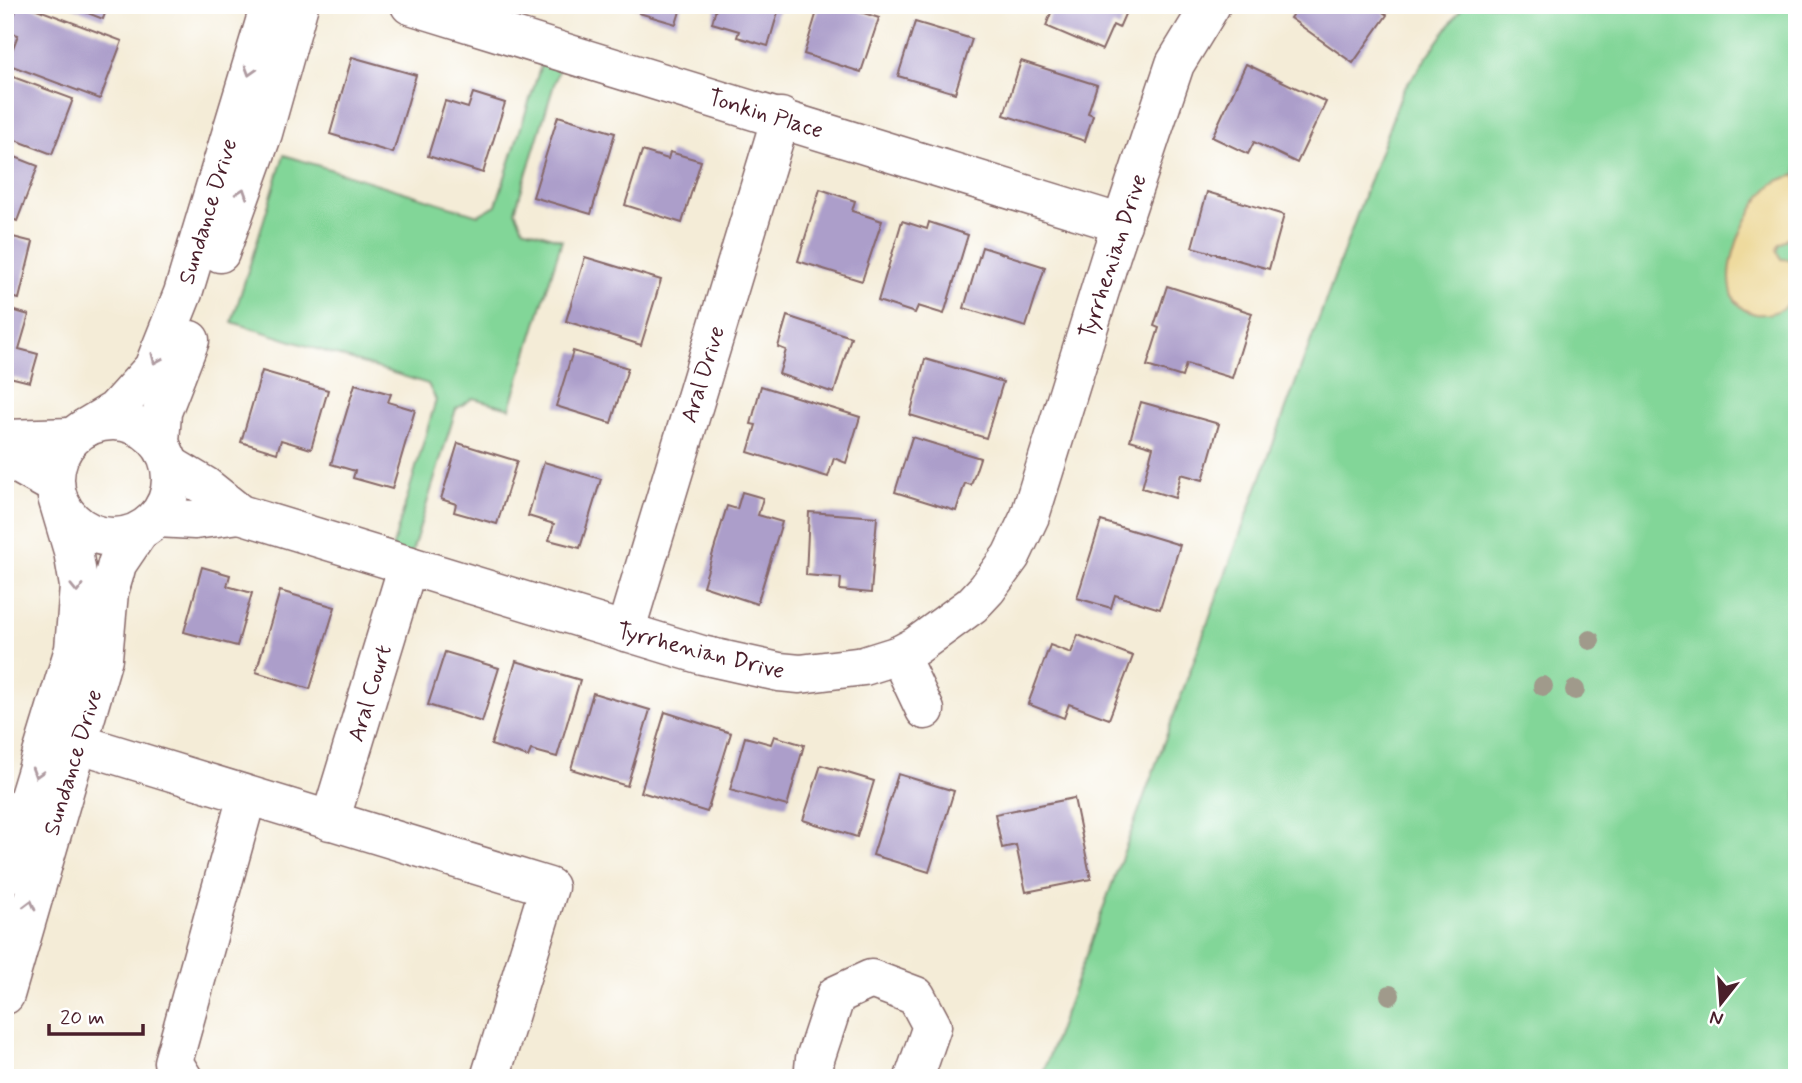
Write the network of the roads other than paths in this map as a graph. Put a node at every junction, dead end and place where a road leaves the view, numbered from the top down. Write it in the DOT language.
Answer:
graph roads {
  1 [pos="270,5"];
  2 [pos="299,5"];
  3 [pos="410,5"];
  4 [pos="1211,5"];
  5 [pos="781,117"];
  6 [pos="1122,224"];
  7 [pos="79,432"];
  8 [pos="5,439"];
  9 [pos="165,454"];
  10 [pos="5,457"];
  11 [pos="56,491"];
  12 [pos="240,514"];
  13 [pos="148,525"];
  14 [pos="408,565"];
  15 [pos="625,632"];
  16 [pos="899,655"];
  17 [pos="925,709"];
  18 [pos="77,743"];
  19 [pos="247,796"];
  20 [pos="330,821"];
  21 [pos="5,875"];
  22 [pos="5,995"];
  23 [pos="183,1078"];
  24 [pos="491,1078"];
  25 [pos="813,1078"];
  26 [pos="914,1078"];
  1 -- 7 [label="street, Sundance Drive, one-way"];
  9 -- 2 [label="street, Sundance Drive, one-way"];
  3 -- 5 [label="street, Tonkin Place"];
  4 -- 6 [label="street, Tyrrhenian Drive"];
  5 -- 6 [label="street, Tonkin Place"];
  5 -- 15 [label="street, Aral Drive"];
  6 -- 16 [label="street, Tyrrhenian Drive"];
  7 -- 8 [label="street"];
  7 -- 9 [label="street"];
  7 -- 11 [label="street"];
  9 -- 12 [label="street, Tyrrhenian Drive"];
  9 -- 13 [label="street"];
  10 -- 11 [label="street"];
  11 -- 13 [label="street"];
  11 -- 21 [label="street, Sundance Drive, one-way"];
  12 -- 13 [label="street, Tyrrhenian Drive"];
  12 -- 14 [label="street, Tyrrhenian Drive"];
  13 -- 18 [label="street, Sundance Drive"];
  14 -- 15 [label="street, Tyrrhenian Drive"];
  14 -- 20 [label="street, Aral Court"];
  15 -- 16 [label="street, Tyrrhenian Drive"];
  16 -- 17 [label="street"];
  18 -- 19 [label="street"];
  22 -- 18 [label="street, Sundance Drive, one-way"];
  19 -- 20 [label="street"];
  19 -- 23 [label="street"];
  20 -- 24 [label="street"];
  25 -- 26 [label="street"];
}
